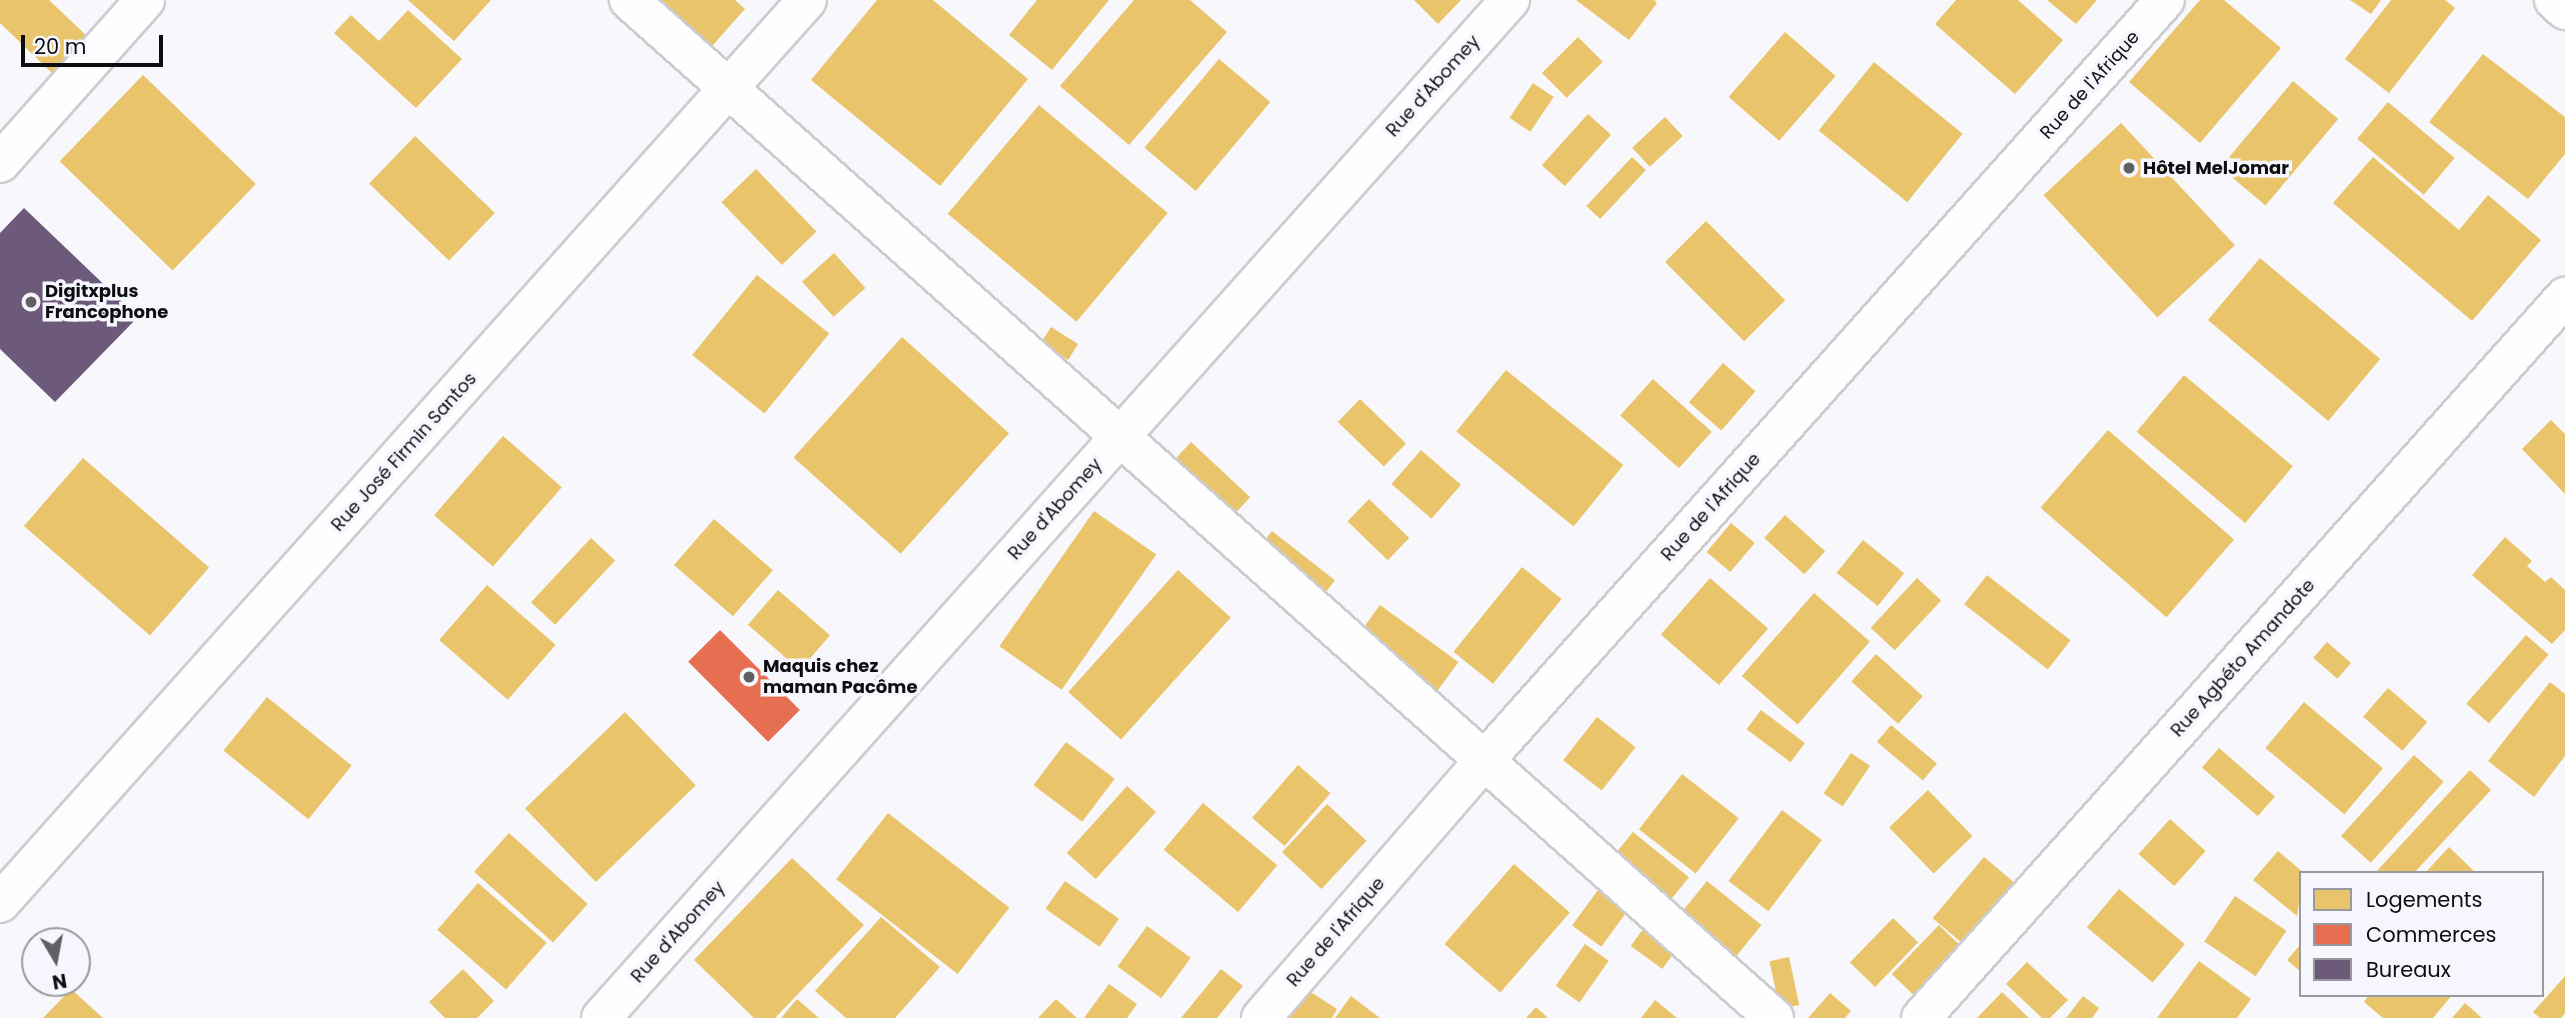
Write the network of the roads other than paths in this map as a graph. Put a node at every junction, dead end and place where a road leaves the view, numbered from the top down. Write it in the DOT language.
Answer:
graph roads {
  1 [pos="145,0"];
  2 [pos="629,0"];
  3 [pos="807,0"];
  4 [pos="1510,0"];
  5 [pos="2165,0"];
  6 [pos="2554,0"];
  7 [pos="2565,10"];
  8 [pos="728,88"];
  9 [pos="0,163"];
  10 [pos="2565,297"];
  11 [pos="1120,436"];
  12 [pos="1484,761"];
  13 [pos="0,903"];
  14 [pos="601,1018"];
  15 [pos="1261,1018"];
  16 [pos="1774,1018"];
  17 [pos="1920,1018"];
  1 -- 9 [label="street"];
  2 -- 8 [label="street"];
  3 -- 8 [label="street, Rue José Firmin Santos"];
  4 -- 11 [label="street, Rue d'Abomey"];
  5 -- 12 [label="street, Rue de l'Afrique"];
  6 -- 7 [label="street"];
  8 -- 11 [label="street"];
  8 -- 13 [label="street, Rue José Firmin Santos"];
  10 -- 17 [label="street, Rue Agbéto Amandote"];
  11 -- 12 [label="street"];
  11 -- 14 [label="street, Rue d'Abomey"];
  12 -- 15 [label="street, Rue de l'Afrique"];
  12 -- 16 [label="street"];
}
